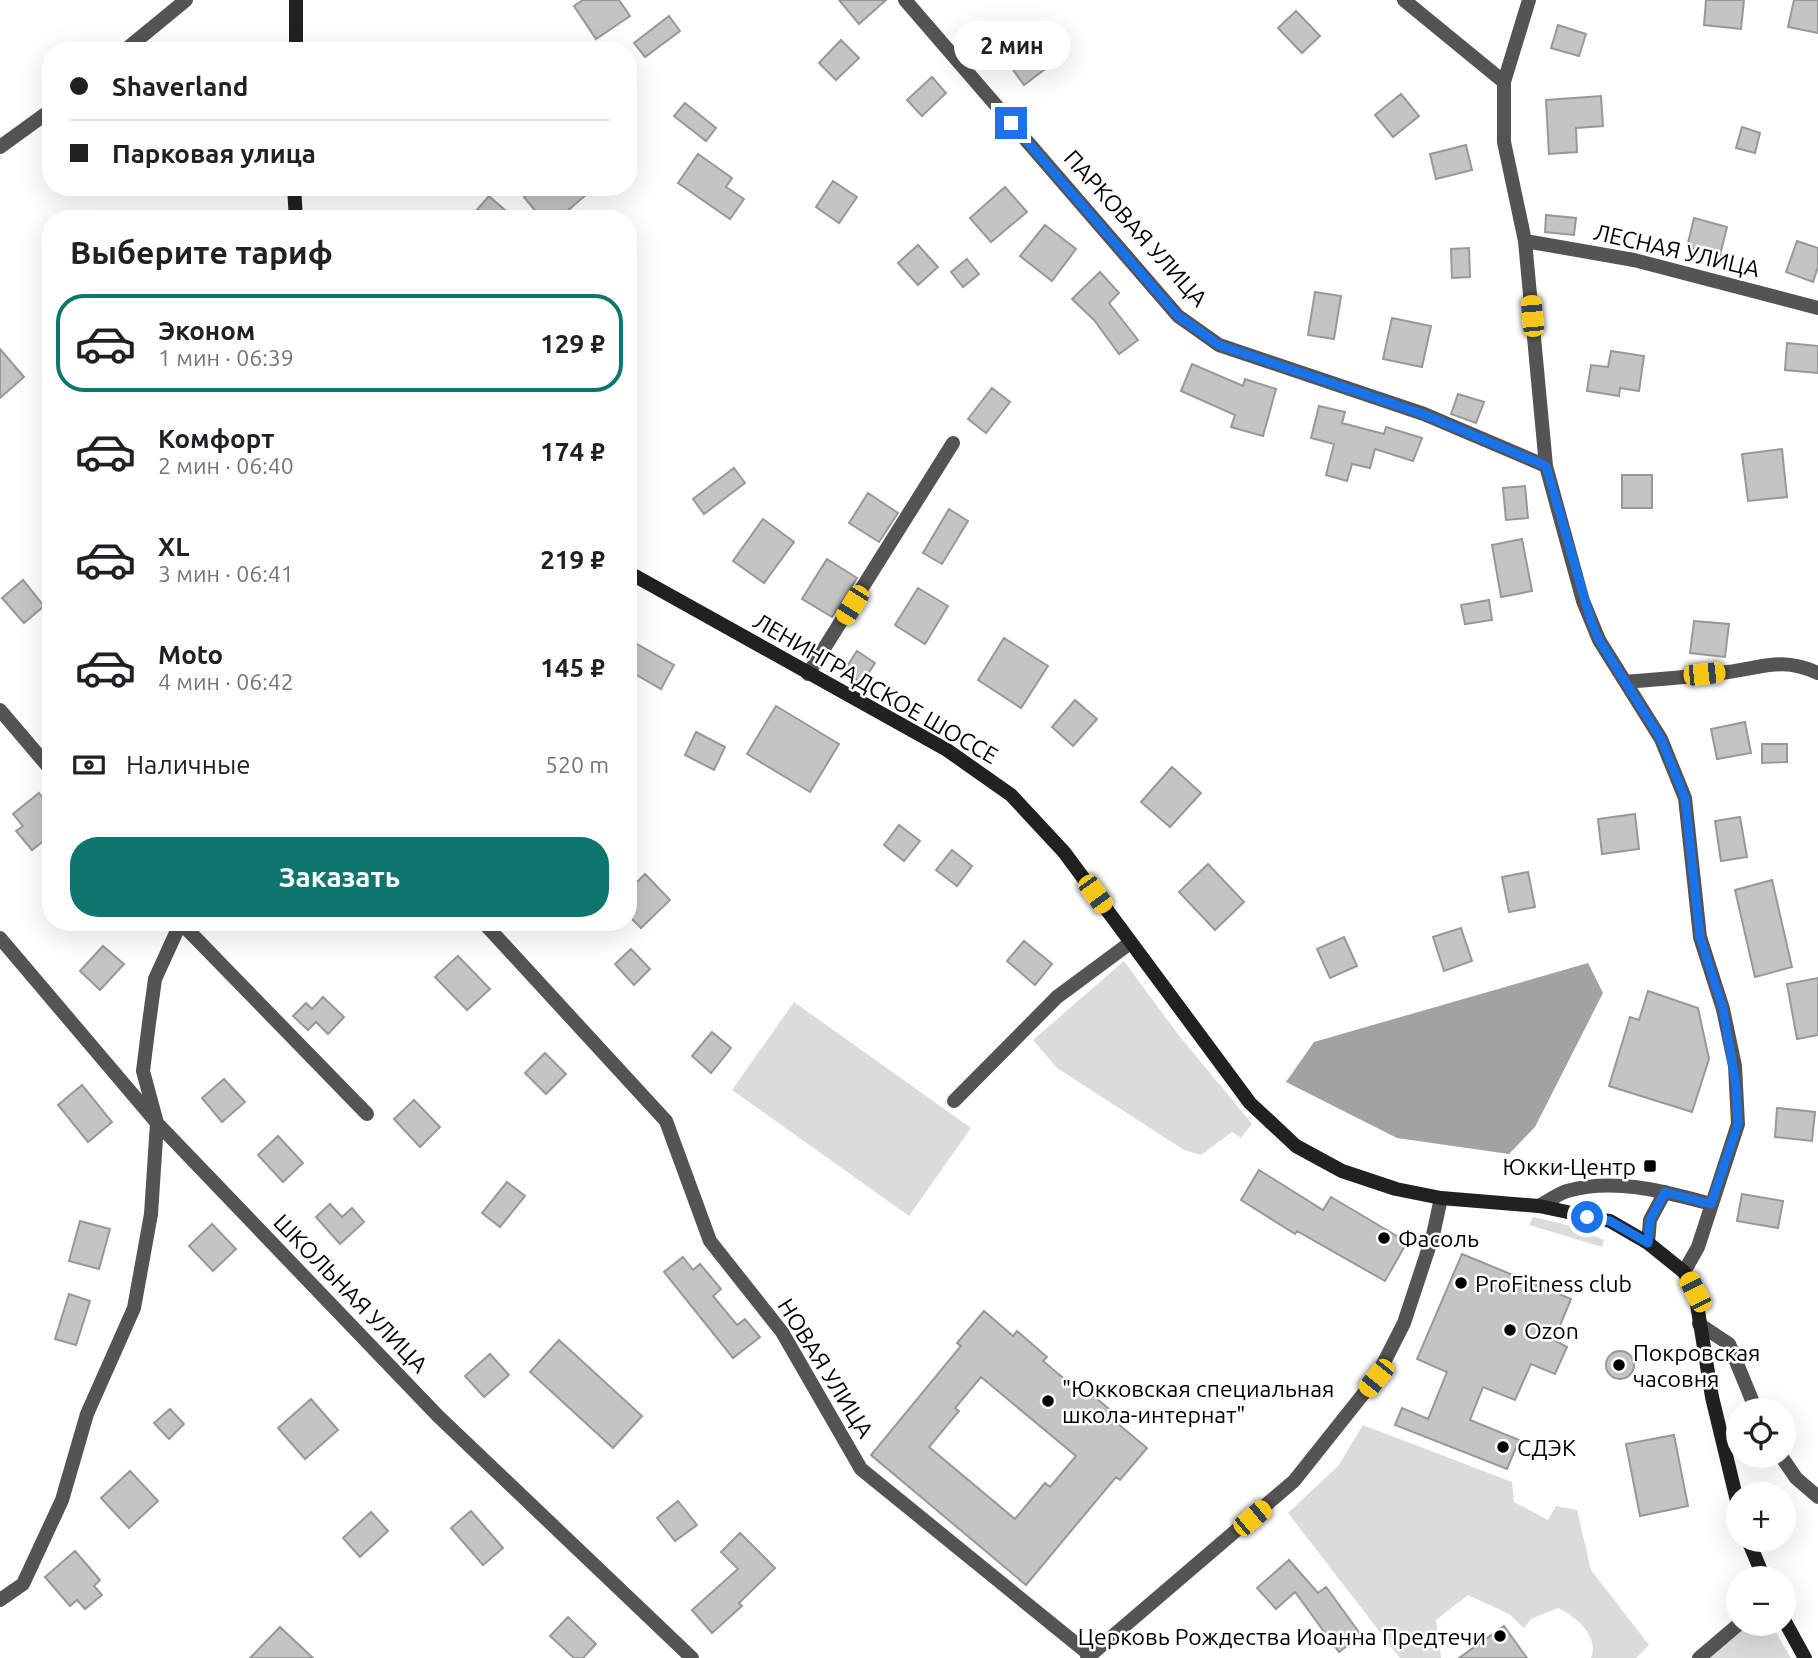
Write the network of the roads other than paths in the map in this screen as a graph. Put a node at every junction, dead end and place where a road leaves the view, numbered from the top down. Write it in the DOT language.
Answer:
graph roads {
  1 [pos="186,0"];
  2 [pos="296,0"];
  3 [pos="905,0"];
  4 [pos="1404,0"];
  5 [pos="1529,0"];
  6 [pos="135,42"];
  7 [pos="296,42"];
  8 [pos="1504,82"];
  9 [pos="42,117"];
  10 [pos="0,147"];
  11 [pos="1525,241"];
  12 [pos="1818,308"];
  13 [pos="953,443"];
  14 [pos="1546,466"];
  15 [pos="637,577"];
  16 [pos="1818,673"];
  17 [pos="808,674"];
  18 [pos="1625,682"];
  19 [pos="0,710"];
  20 [pos="42,759"];
  21 [pos="176,931"];
  22 [pos="188,931"];
  23 [pos="491,931"];
  24 [pos="0,938"];
  25 [pos="1130,943"];
  26 [pos="954,1101"];
  27 [pos="367,1114"];
  28 [pos="157,1123"];
  29 [pos="1665,1192"];
  30 [pos="1441,1198"];
  31 [pos="1711,1204"];
  32 [pos="1539,1206"];
  33 [pos="1648,1243"];
  34 [pos="1685,1272"];
  35 [pos="1699,1324"];
  36 [pos="1751,1398"];
  37 [pos="1789,1468"];
  38 [pos="1732,1482"];
  39 [pos="1818,1497"];
  40 [pos="0,1600"];
  41 [pos="1726,1635"];
  42 [pos="1793,1636"];
  43 [pos="1089,1657"];
  44 [pos="692,1658"];
  45 [pos="1699,1658"];
  46 [pos="1805,1658"];
  1 -- 6 [label="street"];
  2 -- 7 [label="main road"];
  3 -- 14 [label="street, ПАРКОВАЯ УЛИЦА"];
  4 -- 8 [label="street"];
  5 -- 8 [label="street"];
  8 -- 11 [label="street"];
  9 -- 10 [label="street"];
  11 -- 12 [label="street, ЛЕСНАЯ УЛИЦА"];
  11 -- 14 [label="street"];
  13 -- 17 [label="street"];
  14 -- 18 [label="street"];
  15 -- 17 [label="main road, ЛЕНИНГРАДСКОЕ ШОССЕ"];
  16 -- 18 [label="street"];
  17 -- 25 [label="main road, ЛЕНИНГРАДСКОЕ ШОССЕ"];
  18 -- 31 [label="street"];
  19 -- 20 [label="street"];
  21 -- 28 [label="street"];
  22 -- 27 [label="street"];
  23 -- 43 [label="street, НОВАЯ УЛИЦА"];
  24 -- 28 [label="street, ШКОЛЬНАЯ УЛИЦА"];
  25 -- 26 [label="street"];
  25 -- 30 [label="main road, ЛЕНИНГРАДСКОЕ ШОССЕ"];
  28 -- 40 [label="street"];
  28 -- 44 [label="street, ШКОЛЬНАЯ УЛИЦА"];
  29 -- 31 [label="street"];
  29 -- 32 [label="street"];
  29 -- 33 [label="street"];
  30 -- 32 [label="main road, ЛЕНИНГРАДСКОЕ ШОССЕ"];
  30 -- 43 [label="street"];
  31 -- 34 [label="street"];
  32 -- 33 [label="main road, ЛЕНИНГРАДСКОЕ ШОССЕ"];
  33 -- 34 [label="main road, ЛЕНИНГРАДСКОЕ ШОССЕ"];
  34 -- 35 [label="main road"];
  35 -- 36 [label="street"];
  35 -- 38 [label="main road"];
  37 -- 39 [label="street"];
  41 -- 45 [label="street"];
  42 -- 46 [label="main road"];
}
